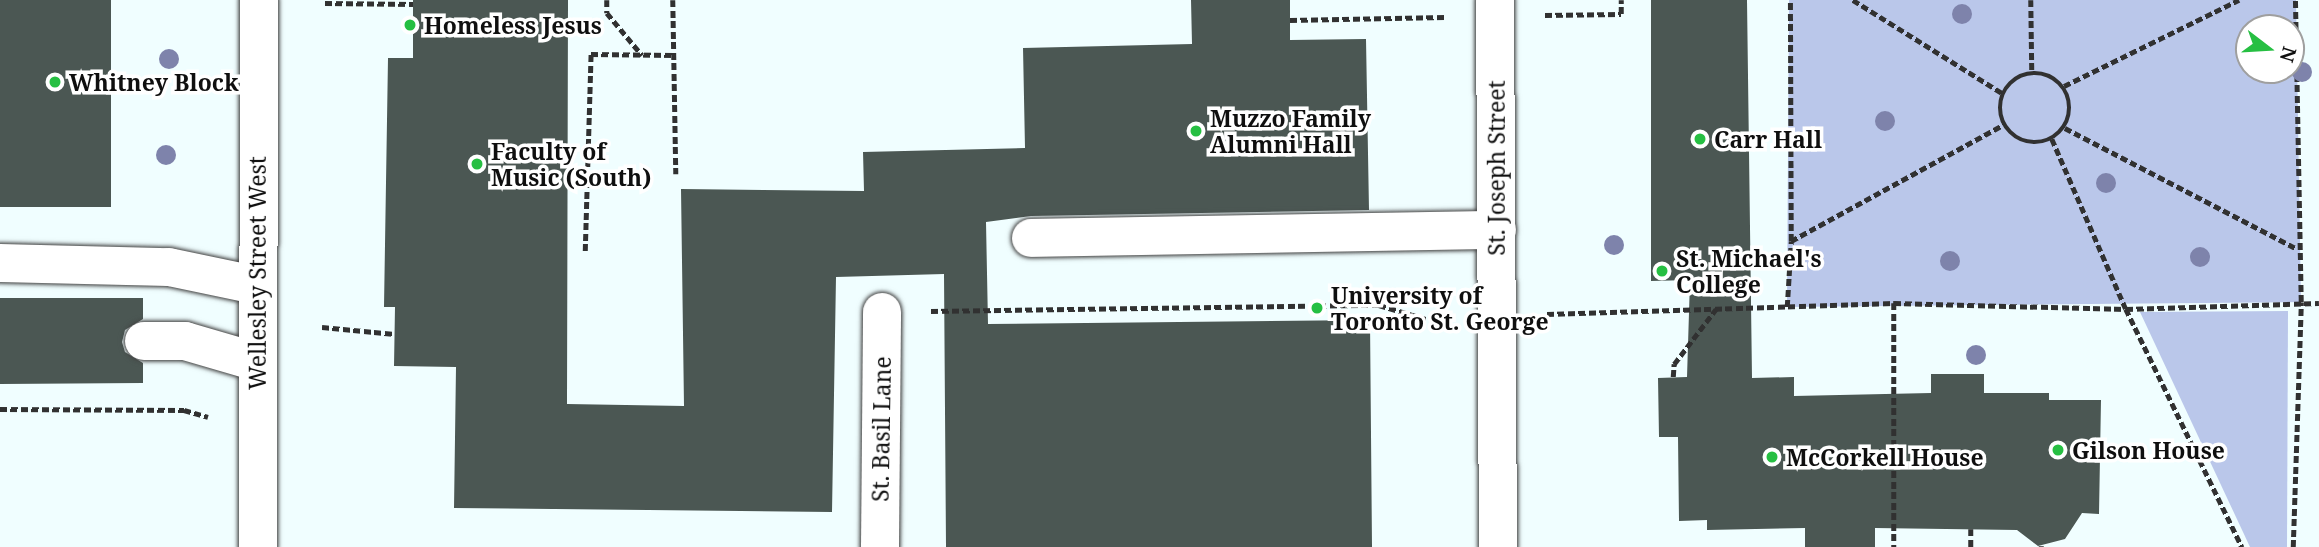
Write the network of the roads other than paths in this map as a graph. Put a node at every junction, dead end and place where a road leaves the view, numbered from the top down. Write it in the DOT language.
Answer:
graph roads {
  1 [pos="258,0"];
  2 [pos="1495,0"];
  3 [pos="1497,230"];
  4 [pos="1031,238"];
  5 [pos="0,263"];
  6 [pos="255,285"];
  7 [pos="882,312"];
  8 [pos="144,341"];
  9 [pos="257,362"];
  10 [pos="258,547"];
  11 [pos="880,547"];
  12 [pos="1498,547"];
  1 -- 6 [label="street, Wellesley Street West"];
  2 -- 3 [label="street, St. Joseph Street"];
  3 -- 4 [label="street"];
  3 -- 12 [label="street, St. Joseph Street"];
  5 -- 6 [label="street"];
  6 -- 9 [label="street, Wellesley Street West"];
  7 -- 11 [label="street, St. Basil Lane"];
  8 -- 9 [label="street"];
  9 -- 10 [label="street, Wellesley Street West"];
}
